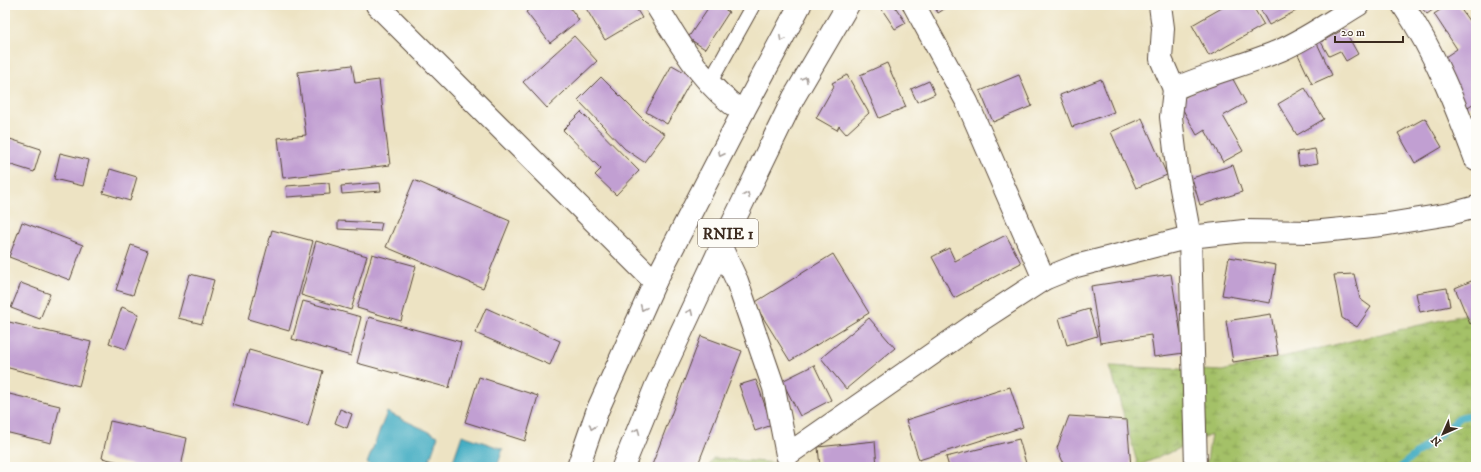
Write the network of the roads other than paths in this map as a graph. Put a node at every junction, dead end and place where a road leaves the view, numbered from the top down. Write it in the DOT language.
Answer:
graph roads {
  1 [pos="377,5"];
  2 [pos="656,5"];
  3 [pos="753,5"];
  4 [pos="800,5"];
  5 [pos="848,5"];
  6 [pos="914,5"];
  7 [pos="1160,5"];
  8 [pos="1358,5"];
  9 [pos="1403,5"];
  10 [pos="709,84"];
  11 [pos="1174,89"];
  12 [pos="743,112"];
  13 [pos="1476,160"];
  14 [pos="1476,207"];
  15 [pos="1190,237"];
  16 [pos="721,247"];
  17 [pos="1044,279"];
  18 [pos="655,282"];
  19 [pos="578,467"];
  20 [pos="623,467"];
  21 [pos="1196,467"];
  1 -- 18 [label="main road"];
  2 -- 10 [label="main road"];
  3 -- 10 [label="lane"];
  4 -- 12 [label="main road, RNIE 1, one-way"];
  16 -- 5 [label="main road, RNIE 1, one-way"];
  6 -- 17 [label="main road"];
  7 -- 11 [label="main road"];
  8 -- 11 [label="main road"];
  9 -- 13 [label="main road"];
  10 -- 12 [label="main road"];
  11 -- 15 [label="main road"];
  12 -- 18 [label="main road, RNIE 1, one-way"];
  14 -- 15 [label="main road"];
  15 -- 17 [label="main road"];
  15 -- 21 [label="main road"];
  16 -- 17 [label="main road"];
  20 -- 16 [label="main road, RNIE 1, one-way"];
  18 -- 19 [label="main road, RNIE 1, one-way"];
}
